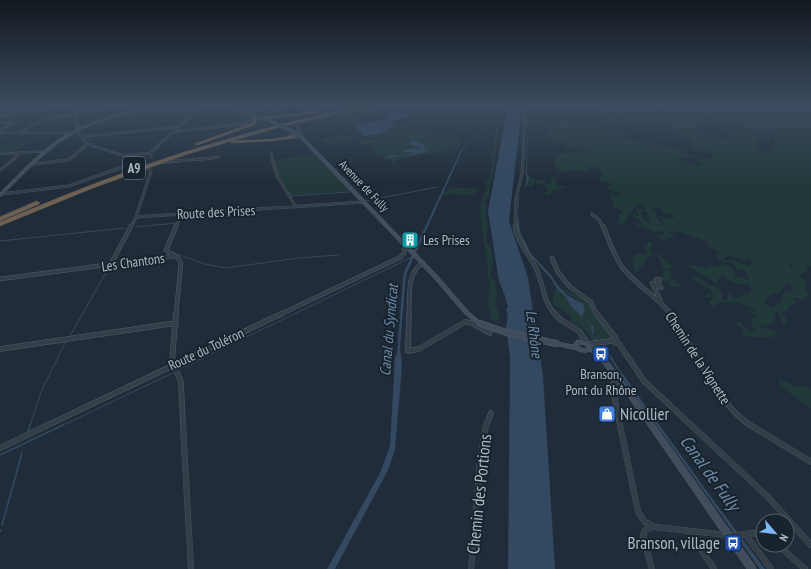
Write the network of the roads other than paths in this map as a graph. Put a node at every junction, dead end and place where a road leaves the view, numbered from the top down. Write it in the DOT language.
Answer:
graph roads {
  1 [pos="0,132"];
  2 [pos="22,132"];
  3 [pos="74,132"];
  4 [pos="133,132"];
  5 [pos="172,132"];
  6 [pos="176,132"];
  7 [pos="232,132"];
  8 [pos="243,132"];
  9 [pos="253,132"];
  10 [pos="256,132"];
  11 [pos="266,132"];
  12 [pos="288,132"];
  13 [pos="300,132"];
  14 [pos="524,132"];
  15 [pos="19,133"];
  16 [pos="295,135"];
  17 [pos="81,137"];
  18 [pos="304,141"];
  19 [pos="87,144"];
  20 [pos="47,151"];
  21 [pos="20,153"];
  22 [pos="150,153"];
  23 [pos="271,153"];
  24 [pos="0,154"];
  25 [pos="128,156"];
  26 [pos="151,157"];
  27 [pos="219,157"];
  28 [pos="140,162"];
  29 [pos="154,163"];
  30 [pos="34,164"];
  31 [pos="145,167"];
  32 [pos="129,168"];
  33 [pos="0,170"];
  34 [pos="151,171"];
  35 [pos="0,195"];
  36 [pos="364,202"];
  37 [pos="296,207"];
  38 [pos="181,214"];
  39 [pos="592,214"];
  40 [pos="136,217"];
  41 [pos="0,220"];
  42 [pos="0,224"];
  43 [pos="409,248"];
  44 [pos="166,250"];
  45 [pos="175,256"];
  46 [pos="163,258"];
  47 [pos="552,258"];
  48 [pos="421,261"];
  49 [pos="111,264"];
  50 [pos="0,279"];
  51 [pos="660,280"];
  52 [pos="665,308"];
  53 [pos="176,323"];
  54 [pos="489,323"];
  55 [pos="616,341"];
  56 [pos="579,342"];
  57 [pos="589,346"];
  58 [pos="0,349"];
  59 [pos="172,365"];
  60 [pos="621,382"];
  61 [pos="489,416"];
  62 [pos="0,448"];
  63 [pos="811,462"];
  64 [pos="655,527"];
  65 [pos="692,531"];
  66 [pos="755,533"];
  67 [pos="744,534"];
  68 [pos="730,536"];
  69 [pos="811,545"];
  70 [pos="787,553"];
  71 [pos="191,569"];
  72 [pos="471,569"];
  73 [pos="652,569"];
  74 [pos="714,569"];
  75 [pos="752,569"];
  76 [pos="771,569"];
  77 [pos="805,569"];
  1 -- 15 [label="street"];
  2 -- 15 [label="street"];
  3 -- 15 [label="street"];
  3 -- 17 [label="street"];
  3 -- 20 [label="main road"];
  4 -- 17 [label="street"];
  5 -- 6 [label="street"];
  5 -- 22 [label="street"];
  7 -- 32 [label="highway"];
  8 -- 32 [label="highway, A9"];
  9 -- 41 [label="highway, A9"];
  10 -- 29 [label="highway"];
  11 -- 16 [label="highway"];
  12 -- 16 [label="main road, Avenue de Fully, bridge"];
  13 -- 16 [label="street"];
  14 -- 56 [label="street"];
  16 -- 18 [label="main road, Avenue de Fully"];
  16 -- 18 [label="main road, Avenue de Fully"];
  16 -- 29 [label="highway"];
  17 -- 19 [label="street"];
  18 -- 36 [label="main road, Avenue de Fully"];
  19 -- 25 [label="street"];
  19 -- 30 [label="street"];
  20 -- 21 [label="street"];
  20 -- 30 [label="main road"];
  21 -- 24 [label="street"];
  21 -- 33 [label="street"];
  22 -- 25 [label="street"];
  22 -- 26 [label="street"];
  23 -- 37 [label="street"];
  25 -- 28 [label="street"];
  25 -- 35 [label="street"];
  27 -- 34 [label="street"];
  29 -- 42 [label="highway"];
  30 -- 35 [label="main road"];
  31 -- 34 [label="street"];
  32 -- 41 [label="highway, A9"];
  34 -- 40 [label="street"];
  36 -- 37 [label="street, Route des Prises"];
  36 -- 43 [label="main road, Avenue de Fully"];
  37 -- 38 [label="street, Route des Prises"];
  38 -- 40 [label="street, Route des Prises"];
  38 -- 44 [label="street"];
  39 -- 52 [label="street, Chemin de la Vignette"];
  40 -- 49 [label="street"];
  43 -- 48 [label="main road, Avenue de Fully"];
  43 -- 59 [label="street, Route du Toléron"];
  44 -- 45 [label="street"];
  44 -- 46 [label="street"];
  45 -- 46 [label="street, Les Chantons"];
  45 -- 53 [label="street, Les Chantons"];
  46 -- 49 [label="street, Les Chantons"];
  47 -- 55 [label="street"];
  48 -- 54 [label="street"];
  48 -- 56 [label="main road, Avenue de Fully, bridge"];
  49 -- 50 [label="street, Les Chantons"];
  51 -- 52 [label="street"];
  52 -- 63 [label="street, Chemin de la Vignette"];
  53 -- 58 [label="street"];
  53 -- 59 [label="street, Les Chantons"];
  55 -- 57 [label="street"];
  55 -- 69 [label="street"];
  56 -- 57 [label="main road"];
  56 -- 57 [label="main road"];
  57 -- 60 [label="main road"];
  59 -- 62 [label="street, Route du Toléron"];
  59 -- 71 [label="street"];
  60 -- 64 [label="street"];
  60 -- 68 [label="main road"];
  61 -- 72 [label="street, Chemin des Portions"];
  64 -- 65 [label="street"];
  64 -- 73 [label="street"];
  65 -- 68 [label="street"];
  65 -- 74 [label="street"];
  66 -- 67 [label="street"];
  67 -- 68 [label="street"];
  67 -- 76 [label="street"];
  68 -- 75 [label="main road"];
  70 -- 77 [label="street"];
}
